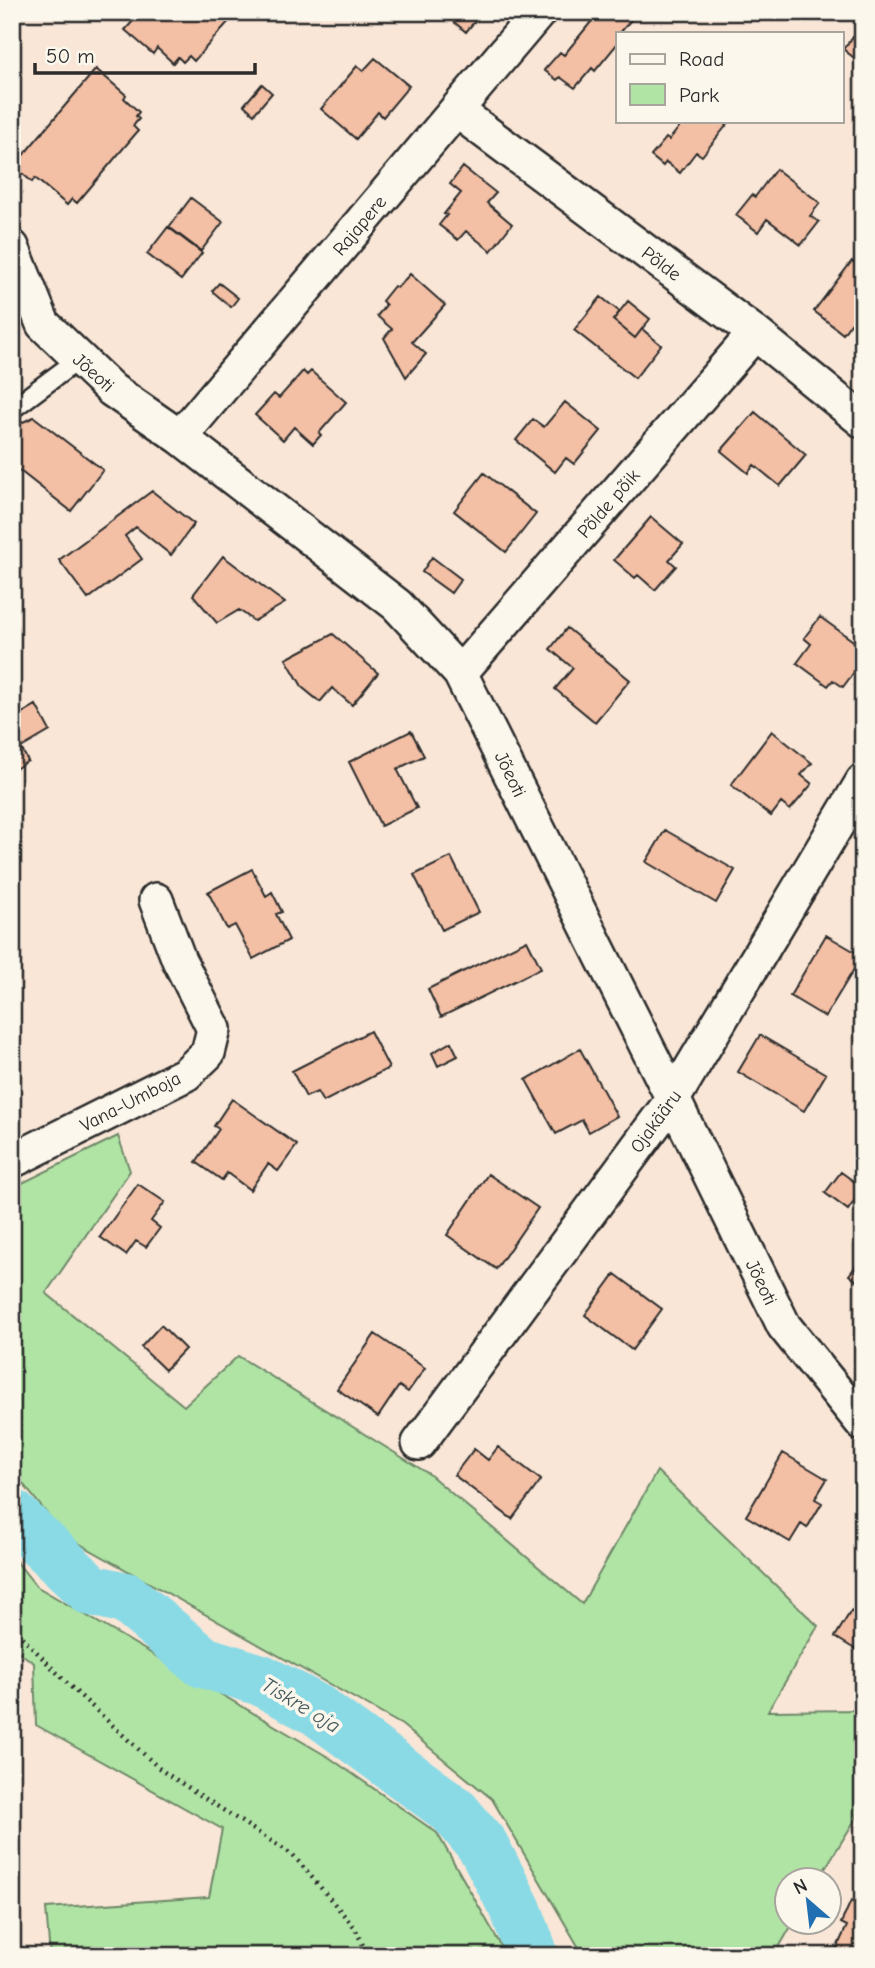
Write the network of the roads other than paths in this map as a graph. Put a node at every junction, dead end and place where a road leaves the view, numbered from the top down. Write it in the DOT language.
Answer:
graph roads {
  1 [pos="539,12"];
  2 [pos="456,110"];
  3 [pos="12,247"];
  4 [pos="755,333"];
  5 [pos="79,359"];
  6 [pos="12,409"];
  7 [pos="863,421"];
  8 [pos="180,438"];
  9 [pos="460,673"];
  10 [pos="863,781"];
  11 [pos="156,900"];
  12 [pos="673,1099"];
  13 [pos="12,1161"];
  14 [pos="863,1424"];
  15 [pos="419,1443"];
  1 -- 2 [label="street, Rajapere"];
  2 -- 4 [label="street, Põlde"];
  2 -- 8 [label="street, Rajapere"];
  3 -- 5 [label="street, Jõeoti"];
  4 -- 7 [label="street, Põlde"];
  4 -- 9 [label="street, Põlde põik"];
  5 -- 6 [label="lane"];
  5 -- 8 [label="street, Jõeoti"];
  8 -- 9 [label="street, Jõeoti"];
  9 -- 12 [label="street, Jõeoti"];
  10 -- 12 [label="street, Ojakääru"];
  11 -- 13 [label="street, Vana-Umboja"];
  12 -- 14 [label="street, Jõeoti"];
  12 -- 15 [label="street, Ojakääru"];
}
